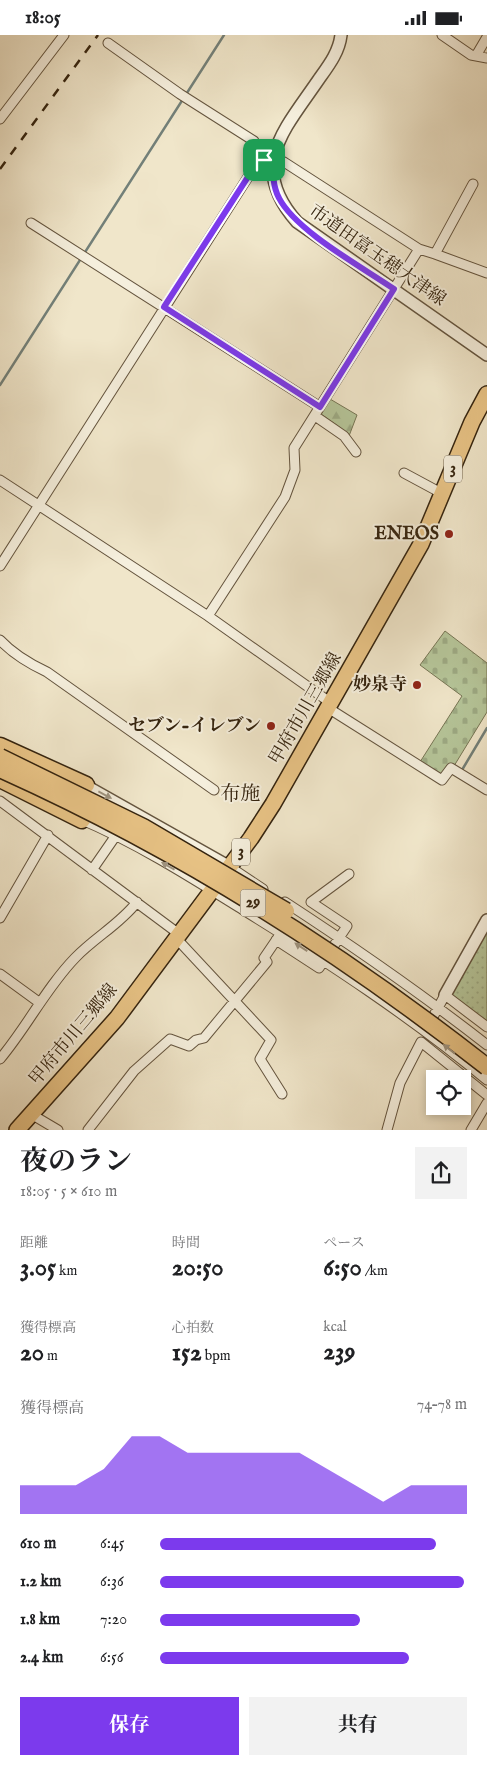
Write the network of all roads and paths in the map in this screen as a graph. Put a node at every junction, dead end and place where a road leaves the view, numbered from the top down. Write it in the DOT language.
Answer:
graph roads {
  1 [pos="64,35"];
  2 [pos="341,35"];
  3 [pos="442,35"];
  4 [pos="487,37"];
  5 [pos="108,43"];
  6 [pos="477,55"];
  7 [pos="487,58"];
  8 [pos="0,119"];
  9 [pos="269,160"];
  10 [pos="473,184"];
  11 [pos="31,223"];
  12 [pos="419,249"];
  13 [pos="435,254"];
  14 [pos="487,273"];
  15 [pos="394,289"];
  16 [pos="164,307"];
  17 [pos="487,355"];
  18 [pos="487,394"];
  19 [pos="320,407"];
  20 [pos="315,416"];
  21 [pos="356,452"];
  22 [pos="404,473"];
  23 [pos="0,480"];
  24 [pos="442,494"];
  25 [pos="39,506"];
  26 [pos="0,566"];
  27 [pos="208,616"];
  28 [pos="0,641"];
  29 [pos="330,705"];
  30 [pos="0,740"];
  31 [pos="0,747"];
  32 [pos="0,757"];
  33 [pos="0,769"];
  34 [pos="0,779"];
  35 [pos="86,785"];
  36 [pos="0,788"];
  37 [pos="214,790"];
  38 [pos="487,790"];
  39 [pos="0,801"];
  40 [pos="132,810"];
  41 [pos="82,820"];
  42 [pos="48,835"];
  43 [pos="116,836"];
  44 [pos="230,867"];
  45 [pos="92,871"];
  46 [pos="349,874"];
  47 [pos="211,890"];
  48 [pos="137,902"];
  49 [pos="0,918"];
  50 [pos="487,920"];
  51 [pos="177,936"];
  52 [pos="278,937"];
  53 [pos="340,938"];
  54 [pos="324,961"];
  55 [pos="0,974"];
  56 [pos="445,995"];
  57 [pos="236,999"];
  58 [pos="40,1003"];
  59 [pos="438,1006"];
  60 [pos="428,1027"];
  61 [pos="487,1027"];
  62 [pos="421,1042"];
  63 [pos="487,1045"];
  64 [pos="487,1053"];
  65 [pos="0,1059"];
  66 [pos="487,1067"];
  67 [pos="487,1080"];
  68 [pos="282,1094"];
  69 [pos="487,1095"];
  70 [pos="487,1103"];
  71 [pos="31,1114"];
  72 [pos="17,1130"];
  73 [pos="58,1130"];
  74 [pos="88,1130"];
  75 [pos="387,1130"];
  76 [pos="471,1130"];
  1 -- 8 [label="street"];
  2 -- 9 [label="street, 市道田富玉穂大津線"];
  3 -- 6 [label="street"];
  4 -- 6 [label="street"];
  5 -- 9 [label="street"];
  6 -- 7 [label="street"];
  9 -- 12 [label="street"];
  9 -- 15 [label="street, 市道田富玉穂大津線"];
  9 -- 16 [label="street"];
  10 -- 13 [label="street"];
  11 -- 16 [label="street"];
  12 -- 13 [label="street"];
  12 -- 15 [label="street"];
  13 -- 14 [label="street"];
  15 -- 17 [label="street, 市道田富玉穂大津線"];
  15 -- 19 [label="street"];
  16 -- 19 [label="street"];
  16 -- 25 [label="street"];
  18 -- 24 [label="main road, 甲府市川三郷線 / 3"];
  19 -- 20 [label="street"];
  20 -- 21 [label="street"];
  20 -- 27 [label="street"];
  22 -- 24 [label="street"];
  23 -- 25 [label="street"];
  24 -- 29 [label="main road, 甲府市川三郷線 / 3"];
  25 -- 26 [label="street"];
  25 -- 27 [label="street"];
  27 -- 29 [label="street"];
  28 -- 37 [label="street"];
  29 -- 38 [label="street"];
  29 -- 44 [label="main road, 甲府市川三郷線 / 3"];
  30 -- 35 [label="street"];
  31 -- 35 [label="highway"];
  32 -- 64 [label="highway, 29, bridge"];
  33 -- 60 [label="highway, 29, bridge"];
  34 -- 41 [label="highway"];
  35 -- 40 [label="street, one-way"];
  36 -- 41 [label="street"];
  39 -- 42 [label="street"];
  40 -- 43 [label="street"];
  40 -- 44 [label="street"];
  41 -- 43 [label="street"];
  42 -- 45 [label="street"];
  42 -- 49 [label="street"];
  43 -- 45 [label="street"];
  47 -- 43 [label="street, one-way"];
  44 -- 47 [label="main road, 甲府市川三郷線 / 3"];
  44 -- 53 [label="street"];
  45 -- 48 [label="street"];
  46 -- 53 [label="street"];
  47 -- 51 [label="main road, 甲府市川三郷線 / 3"];
  47 -- 52 [label="street"];
  48 -- 51 [label="street"];
  48 -- 58 [label="street"];
  50 -- 56 [label="street"];
  51 -- 57 [label="street"];
  51 -- 71 [label="main road, 甲府市川三郷線 / 3"];
  52 -- 54 [label="street"];
  52 -- 57 [label="street"];
  53 -- 54 [label="street"];
  53 -- 59 [label="street"];
  54 -- 60 [label="street"];
  55 -- 58 [label="street"];
  56 -- 59 [label="street"];
  56 -- 61 [label="street"];
  57 -- 68 [label="street"];
  57 -- 74 [label="street"];
  58 -- 65 [label="street"];
  59 -- 60 [label="street"];
  59 -- 63 [label="street"];
  60 -- 62 [label="street"];
  60 -- 66 [label="highway, 29, bridge"];
  67 -- 60 [label="street, one-way"];
  62 -- 69 [label="street"];
  62 -- 75 [label="street"];
  70 -- 76 [label="street"];
  71 -- 72 [label="main road, 甲府市川三郷線 / 3"];
  71 -- 73 [label="street"];
}
